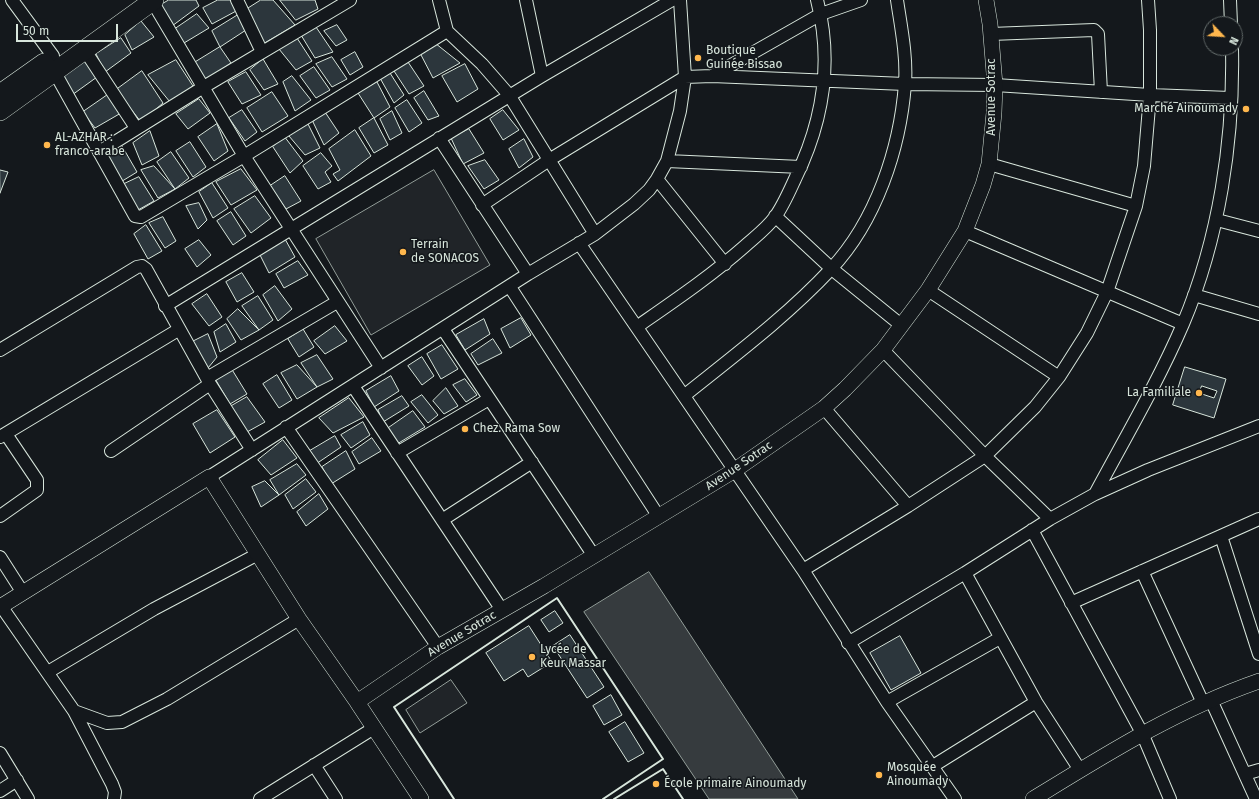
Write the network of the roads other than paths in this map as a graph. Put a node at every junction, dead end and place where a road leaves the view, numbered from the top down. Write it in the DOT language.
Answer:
graph roads {
  1 [pos="12,0"];
  2 [pos="131,0"];
  3 [pos="237,0"];
  4 [pos="350,0"];
  5 [pos="439,0"];
  6 [pos="526,0"];
  7 [pos="672,0"];
  8 [pos="680,0"];
  9 [pos="817,0"];
  10 [pos="861,0"];
  11 [pos="897,0"];
  12 [pos="986,0"];
  13 [pos="1148,0"];
  14 [pos="1230,0"];
  15 [pos="153,1"];
  16 [pos="330,5"];
  17 [pos="821,14"];
  18 [pos="1231,16"];
  19 [pos="447,31"];
  20 [pos="991,34"];
  21 [pos="84,49"];
  22 [pos="262,52"];
  23 [pos="1232,56"];
  24 [pos="54,63"];
  25 [pos="542,76"];
  26 [pos="712,76"];
  27 [pos="685,77"];
  28 [pos="825,81"];
  29 [pos="905,84"];
  30 [pos="995,85"];
  31 [pos="202,88"];
  32 [pos="1101,92"];
  33 [pos="0,94"];
  34 [pos="1150,95"];
  35 [pos="509,96"];
  36 [pos="1230,98"];
  37 [pos="0,111"];
  38 [pos="136,128"];
  39 [pos="439,138"];
  40 [pos="99,152"];
  41 [pos="244,156"];
  42 [pos="548,160"];
  43 [pos="667,161"];
  44 [pos="989,164"];
  45 [pos="801,167"];
  46 [pos="657,179"];
  47 [pos="482,205"];
  48 [pos="1136,206"];
  49 [pos="775,216"];
  50 [pos="1217,220"];
  51 [pos="290,228"];
  52 [pos="965,231"];
  53 [pos="1259,231"];
  54 [pos="594,234"];
  55 [pos="580,243"];
  56 [pos="725,264"];
  57 [pos="832,268"];
  58 [pos="528,274"];
  59 [pos="510,287"];
  60 [pos="928,290"];
  61 [pos="1107,292"];
  62 [pos="1194,295"];
  63 [pos="337,302"];
  64 [pos="165,306"];
  65 [pos="1259,314"];
  66 [pos="1183,324"];
  67 [pos="901,325"];
  68 [pos="638,326"];
  69 [pos="443,329"];
  70 [pos="178,330"];
  71 [pos="0,350"];
  72 [pos="883,350"];
  73 [pos="381,368"];
  74 [pos="1059,377"];
  75 [pos="208,381"];
  76 [pos="353,386"];
  77 [pos="685,395"];
  78 [pos="489,399"];
  79 [pos="824,408"];
  80 [pos="1259,426"];
  81 [pos="286,427"];
  82 [pos="3,436"];
  83 [pos="252,450"];
  84 [pos="111,451"];
  85 [pos="397,453"];
  86 [pos="985,456"];
  87 [pos="532,462"];
  88 [pos="735,470"];
  89 [pos="209,476"];
  90 [pos="1096,494"];
  91 [pos="908,506"];
  92 [pos="0,516"];
  93 [pos="659,517"];
  94 [pos="1050,519"];
  95 [pos="1259,519"];
  96 [pos="442,520"];
  97 [pos="1032,530"];
  98 [pos="1221,536"];
  99 [pos="258,554"];
  100 [pos="594,556"];
  101 [pos="0,557"];
  102 [pos="802,570"];
  103 [pos="1142,571"];
  104 [pos="965,573"];
  105 [pos="23,593"];
  106 [pos="1071,603"];
  107 [pos="0,606"];
  108 [pos="502,610"];
  109 [pos="299,619"];
  110 [pos="1000,638"];
  111 [pos="848,643"];
  112 [pos="438,647"];
  113 [pos="1259,654"];
  114 [pos="48,672"];
  115 [pos="1259,681"];
  116 [pos="357,702"];
  117 [pos="887,702"];
  118 [pos="1036,702"];
  119 [pos="1207,702"];
  120 [pos="74,711"];
  121 [pos="374,728"];
  122 [pos="1142,733"];
  123 [pos="0,753"];
  124 [pos="314,765"];
  125 [pos="933,766"];
  126 [pos="1080,770"];
  127 [pos="1259,770"];
  128 [pos="1245,774"];
  129 [pos="17,780"];
  130 [pos="0,791"];
  131 [pos="416,798"];
  132 [pos="28,799"];
  133 [pos="114,799"];
  134 [pos="260,799"];
  135 [pos="336,799"];
  136 [pos="955,799"];
  137 [pos="1033,799"];
  138 [pos="1170,799"];
  139 [pos="1256,799"];
  1 -- 24 [label="street"];
  2 -- 24 [label="main road"];
  3 -- 22 [label="street"];
  4 -- 16 [label="street"];
  5 -- 19 [label="street"];
  6 -- 25 [label="street"];
  7 -- 25 [label="street"];
  8 -- 27 [label="street"];
  9 -- 17 [label="street"];
  10 -- 17 [label="street"];
  11 -- 29 [label="street"];
  12 -- 20 [label="street, Avenue Sotrac"];
  13 -- 34 [label="street"];
  14 -- 18 [label="street"];
  15 -- 21 [label="main road"];
  15 -- 31 [label="street"];
  16 -- 22 [label="street"];
  17 -- 26 [label="street"];
  17 -- 28 [label="street"];
  19 -- 35 [label="street"];
  19 -- 41 [label="street"];
  20 -- 30 [label="street, Avenue Sotrac"];
  20 -- 32 [label="street"];
  21 -- 24 [label="main road"];
  21 -- 38 [label="street"];
  22 -- 31 [label="street"];
  23 -- 36 [label="street"];
  24 -- 33 [label="main road"];
  24 -- 37 [label="main road"];
  24 -- 40 [label="street"];
  25 -- 35 [label="street"];
  26 -- 27 [label="street"];
  26 -- 28 [label="street"];
  27 -- 42 [label="street"];
  27 -- 43 [label="street"];
  28 -- 29 [label="street"];
  28 -- 45 [label="street"];
  29 -- 30 [label="street"];
  29 -- 57 [label="street"];
  30 -- 32 [label="street"];
  30 -- 44 [label="street, Avenue Sotrac"];
  31 -- 38 [label="street"];
  31 -- 41 [label="street"];
  32 -- 34 [label="street"];
  34 -- 36 [label="street"];
  34 -- 48 [label="street"];
  35 -- 39 [label="street"];
  35 -- 42 [label="street"];
  36 -- 50 [label="street"];
  38 -- 40 [label="street"];
  39 -- 47 [label="street"];
  39 -- 51 [label="street"];
  40 -- 41 [label="street"];
  41 -- 51 [label="street"];
  42 -- 47 [label="street"];
  42 -- 54 [label="street"];
  43 -- 45 [label="street"];
  43 -- 46 [label="street"];
  44 -- 48 [label="street"];
  44 -- 52 [label="street, Avenue Sotrac"];
  45 -- 49 [label="street"];
  46 -- 54 [label="street"];
  46 -- 56 [label="street"];
  47 -- 58 [label="street"];
  48 -- 61 [label="street"];
  49 -- 56 [label="street"];
  49 -- 57 [label="street"];
  50 -- 53 [label="street"];
  50 -- 62 [label="street"];
  51 -- 63 [label="street"];
  51 -- 64 [label="street"];
  52 -- 60 [label="street, Avenue Sotrac"];
  52 -- 61 [label="street"];
  54 -- 55 [label="street"];
  55 -- 58 [label="street"];
  55 -- 68 [label="street"];
  56 -- 68 [label="street"];
  57 -- 67 [label="street"];
  57 -- 77 [label="street"];
  58 -- 59 [label="street"];
  59 -- 69 [label="street"];
  59 -- 93 [label="street"];
  60 -- 67 [label="street, Avenue Sotrac"];
  60 -- 74 [label="street"];
  61 -- 66 [label="street"];
  61 -- 74 [label="street"];
  62 -- 65 [label="street"];
  62 -- 66 [label="street"];
  63 -- 73 [label="street"];
  63 -- 75 [label="street"];
  64 -- 70 [label="street"];
  64 -- 71 [label="street"];
  66 -- 90 [label="street"];
  67 -- 72 [label="street, Avenue Sotrac"];
  68 -- 77 [label="street"];
  69 -- 73 [label="street"];
  69 -- 78 [label="street"];
  70 -- 75 [label="street"];
  70 -- 82 [label="street"];
  72 -- 79 [label="street, Avenue Sotrac"];
  72 -- 86 [label="street"];
  73 -- 76 [label="street"];
  74 -- 86 [label="street"];
  75 -- 83 [label="street"];
  75 -- 84 [label="street"];
  76 -- 81 [label="street"];
  76 -- 85 [label="street"];
  77 -- 88 [label="street"];
  78 -- 85 [label="street"];
  78 -- 87 [label="street"];
  79 -- 88 [label="street, Avenue Sotrac"];
  79 -- 91 [label="street"];
  80 -- 90 [label="street"];
  81 -- 83 [label="street"];
  81 -- 112 [label="street"];
  82 -- 92 [label="street"];
  83 -- 89 [label="street"];
  85 -- 96 [label="street"];
  86 -- 91 [label="street"];
  86 -- 94 [label="street"];
  87 -- 96 [label="street"];
  87 -- 100 [label="street"];
  88 -- 93 [label="street, Avenue Sotrac"];
  88 -- 102 [label="street"];
  89 -- 99 [label="street"];
  89 -- 105 [label="street"];
  90 -- 94 [label="street"];
  91 -- 102 [label="street"];
  93 -- 100 [label="street, Avenue Sotrac"];
  94 -- 97 [label="street"];
  95 -- 98 [label="street"];
  96 -- 108 [label="street"];
  97 -- 104 [label="street"];
  97 -- 106 [label="street"];
  98 -- 103 [label="street"];
  98 -- 113 [label="street"];
  99 -- 109 [label="street"];
  99 -- 114 [label="street"];
  100 -- 108 [label="street, Avenue Sotrac"];
  101 -- 105 [label="street"];
  102 -- 111 [label="street"];
  103 -- 106 [label="street"];
  103 -- 119 [label="street"];
  104 -- 110 [label="street"];
  104 -- 111 [label="street"];
  105 -- 107 [label="street"];
  106 -- 122 [label="street"];
  107 -- 114 [label="street"];
  108 -- 112 [label="street, Avenue Sotrac"];
  109 -- 116 [label="street"];
  109 -- 120 [label="street"];
  110 -- 117 [label="street"];
  110 -- 118 [label="street"];
  111 -- 117 [label="street"];
  112 -- 116 [label="street, Avenue Sotrac"];
  114 -- 120 [label="street"];
  115 -- 119 [label="street"];
  116 -- 121 [label="street"];
  117 -- 125 [label="street"];
  118 -- 125 [label="street"];
  118 -- 126 [label="street"];
  119 -- 122 [label="street"];
  119 -- 128 [label="street"];
  120 -- 133 [label="street"];
  121 -- 124 [label="street"];
  121 -- 131 [label="street"];
  122 -- 126 [label="street"];
  122 -- 138 [label="street"];
  123 -- 129 [label="street"];
  124 -- 134 [label="street"];
  124 -- 135 [label="street"];
  125 -- 136 [label="street"];
  126 -- 137 [label="street"];
  127 -- 128 [label="street"];
  128 -- 139 [label="street"];
  129 -- 130 [label="street"];
  129 -- 132 [label="street"];
}
